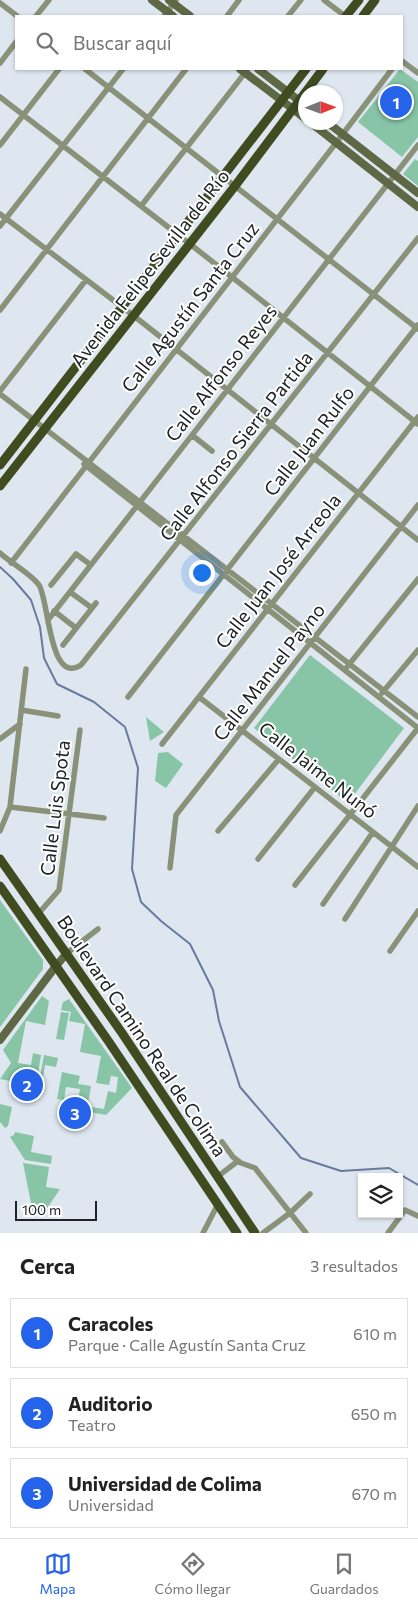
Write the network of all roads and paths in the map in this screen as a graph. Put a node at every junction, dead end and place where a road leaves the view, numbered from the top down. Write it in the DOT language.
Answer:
graph roads {
  1 [pos="49,0"];
  2 [pos="152,0"];
  3 [pos="239,0"];
  4 [pos="301,0"];
  5 [pos="324,0"];
  6 [pos="358,0"];
  7 [pos="375,0"];
  8 [pos="173,1"];
  9 [pos="0,3"];
  10 [pos="17,15"];
  11 [pos="37,15"];
  12 [pos="168,15"];
  13 [pos="189,15"];
  14 [pos="228,15"];
  15 [pos="289,15"];
  16 [pos="345,15"];
  17 [pos="347,15"];
  18 [pos="364,15"];
  19 [pos="15,43"];
  20 [pos="403,61"];
  21 [pos="0,63"];
  22 [pos="58,70"];
  23 [pos="86,70"];
  24 [pos="122,70"];
  25 [pos="185,70"];
  26 [pos="244,70"];
  27 [pos="259,70"];
  28 [pos="305,70"];
  29 [pos="321,70"];
  30 [pos="391,70"];
  31 [pos="418,73"];
  32 [pos="313,85"];
  33 [pos="108,87"];
  34 [pos="288,92"];
  35 [pos="0,97"];
  36 [pos="281,100"];
  37 [pos="298,100"];
  38 [pos="298,105"];
  39 [pos="292,108"];
  40 [pos="298,113"];
  41 [pos="23,115"];
  42 [pos="148,118"];
  43 [pos="320,130"];
  44 [pos="338,130"];
  45 [pos="343,134"];
  46 [pos="336,143"];
  47 [pos="0,144"];
  48 [pos="418,145"];
  49 [pos="63,146"];
  50 [pos="186,148"];
  51 [pos="395,175"];
  52 [pos="103,177"];
  53 [pos="224,177"];
  54 [pos="388,184"];
  55 [pos="234,186"];
  56 [pos="418,193"];
  57 [pos="141,206"];
  58 [pos="418,207"];
  59 [pos="0,214"];
  60 [pos="6,218"];
  61 [pos="277,219"];
  62 [pos="0,226"];
  63 [pos="178,234"];
  64 [pos="418,238"];
  65 [pos="190,244"];
  66 [pos="47,250"];
  67 [pos="329,260"];
  68 [pos="232,278"];
  69 [pos="86,280"];
  70 [pos="374,295"];
  71 [pos="122,307"];
  72 [pos="0,310"];
  73 [pos="134,316"];
  74 [pos="283,318"];
  75 [pos="417,327"];
  76 [pos="176,349"];
  77 [pos="328,353"];
  78 [pos="370,386"];
  79 [pos="227,390"];
  80 [pos="0,392"];
  81 [pos="34,420"];
  82 [pos="417,420"];
  83 [pos="272,424"];
  84 [pos="46,429"];
  85 [pos="192,434"];
  86 [pos="212,451"];
  87 [pos="314,458"];
  88 [pos="87,464"];
  89 [pos="0,465"];
  90 [pos="0,486"];
  91 [pos="358,493"];
  92 [pos="138,504"];
  93 [pos="418,505"];
  94 [pos="401,526"];
  95 [pos="182,539"];
  96 [pos="418,540"];
  97 [pos="0,554"];
  98 [pos="11,562"];
  99 [pos="91,565"];
  100 [pos="226,572"];
  101 [pos="418,579"];
  102 [pos="51,584"];
  103 [pos="70,592"];
  104 [pos="272,604"];
  105 [pos="267,609"];
  106 [pos="54,611"];
  107 [pos="48,620"];
  108 [pos="76,628"];
  109 [pos="315,637"];
  110 [pos="310,643"];
  111 [pos="63,645"];
  112 [pos="418,650"];
  113 [pos="349,664"];
  114 [pos="26,669"];
  115 [pos="344,670"];
  116 [pos="384,691"];
  117 [pos="128,697"];
  118 [pos="199,697"];
  119 [pos="379,697"];
  120 [pos="21,710"];
  121 [pos="58,716"];
  122 [pos="418,717"];
  123 [pos="20,724"];
  124 [pos="418,728"];
  125 [pos="80,730"];
  126 [pos="242,731"];
  127 [pos="0,739"];
  128 [pos="162,744"];
  129 [pos="279,759"];
  130 [pos="315,788"];
  131 [pos="418,806"];
  132 [pos="10,807"];
  133 [pos="69,814"];
  134 [pos="350,814"];
  135 [pos="104,818"];
  136 [pos="0,831"];
  137 [pos="218,832"];
  138 [pos="373,832"];
  139 [pos="392,847"];
  140 [pos="0,859"];
  141 [pos="258,859"];
  142 [pos="418,867"];
  143 [pos="170,868"];
  144 [pos="4,872"];
  145 [pos="295,885"];
  146 [pos="0,886"];
  147 [pos="323,904"];
  148 [pos="418,911"];
  149 [pos="39,913"];
  150 [pos="345,919"];
  151 [pos="98,929"];
  152 [pos="390,951"];
  153 [pos="67,953"];
  154 [pos="56,966"];
  155 [pos="122,1033"];
  156 [pos="0,1040"];
  157 [pos="109,1042"];
  158 [pos="167,1099"];
  159 [pos="152,1108"];
  160 [pos="222,1142"];
  161 [pos="238,1161"];
  162 [pos="217,1177"];
  163 [pos="310,1194"];
  164 [pos="218,1204"];
  165 [pos="290,1213"];
  166 [pos="418,1216"];
  167 [pos="203,1233"];
  168 [pos="237,1233"];
  169 [pos="255,1233"];
  170 [pos="263,1233"];
  171 [pos="306,1233"];
  172 [pos="388,1233"];
  1 -- 11 [label="street"];
  2 -- 12 [label="main road"];
  3 -- 14 [label="street"];
  4 -- 15 [label="street"];
  5 -- 16 [label="street"];
  6 -- 17 [label="main road"];
  7 -- 18 [label="main road"];
  8 -- 12 [label="street"];
  8 -- 13 [label="main road"];
  9 -- 10 [label="street"];
  19 -- 21 [label="street"];
  20 -- 31 [label="street"];
  22 -- 41 [label="street"];
  23 -- 33 [label="street"];
  24 -- 33 [label="street"];
  25 -- 42 [label="street"];
  26 -- 36 [label="main road"];
  26 -- 50 [label="street"];
  27 -- 34 [label="main road"];
  28 -- 34 [label="main road, Avenida Felipe Sevilla del Río"];
  29 -- 32 [label="main road, Avenida Felipe Sevilla del Río"];
  30 -- 45 [label="street, Calle Agustín Santa Cruz"];
  33 -- 42 [label="street"];
  33 -- 49 [label="street"];
  34 -- 36 [label="main road, Avenida Felipe Sevilla del Río"];
  34 -- 37 [label="main road"];
  35 -- 41 [label="street"];
  36 -- 39 [label="main road"];
  36 -- 53 [label="main road, Avenida Felipe Sevilla del Río"];
  38 -- 39 [label="main road, Avenida Felipe Sevilla del Río"];
  39 -- 40 [label="main road"];
  39 -- 55 [label="main road, Avenida Felipe Sevilla del Río"];
  41 -- 47 [label="street"];
  41 -- 49 [label="street"];
  42 -- 50 [label="street"];
  42 -- 52 [label="street"];
  43 -- 46 [label="main road"];
  44 -- 45 [label="main road"];
  45 -- 46 [label="street, Calle Agustín Santa Cruz"];
  45 -- 51 [label="main road"];
  46 -- 54 [label="main road"];
  46 -- 61 [label="street, Calle Agustín Santa Cruz"];
  48 -- 51 [label="street, Calle Alfonso Reyes"];
  49 -- 52 [label="street"];
  49 -- 60 [label="street"];
  50 -- 53 [label="street"];
  50 -- 57 [label="street"];
  51 -- 54 [label="street, Calle Alfonso Reyes"];
  51 -- 56 [label="main road"];
  52 -- 57 [label="street"];
  52 -- 66 [label="street"];
  53 -- 55 [label="street"];
  53 -- 63 [label="main road, Avenida Felipe Sevilla del Río"];
  54 -- 58 [label="main road"];
  54 -- 67 [label="street, Calle Alfonso Reyes"];
  55 -- 61 [label="street"];
  55 -- 65 [label="main road, Avenida Felipe Sevilla del Río"];
  57 -- 63 [label="street"];
  59 -- 60 [label="street"];
  60 -- 62 [label="street"];
  60 -- 66 [label="street"];
  61 -- 67 [label="street"];
  61 -- 68 [label="street, Calle Agustín Santa Cruz"];
  63 -- 65 [label="street"];
  63 -- 71 [label="main road, Avenida Felipe Sevilla del Río"];
  64 -- 70 [label="street, Calle Alfonso Sierra Partida"];
  65 -- 68 [label="street"];
  65 -- 73 [label="main road, Avenida Felipe Sevilla del Río"];
  66 -- 69 [label="street"];
  66 -- 72 [label="street"];
  67 -- 70 [label="street"];
  67 -- 74 [label="street, Calle Alfonso Reyes"];
  68 -- 74 [label="street"];
  68 -- 76 [label="street, Calle Agustín Santa Cruz"];
  69 -- 71 [label="street"];
  69 -- 80 [label="street"];
  70 -- 75 [label="street"];
  70 -- 77 [label="street, Calle Alfonso Sierra Partida"];
  71 -- 73 [label="street"];
  71 -- 81 [label="main road, Avenida Felipe Sevilla del Río"];
  73 -- 76 [label="street"];
  73 -- 84 [label="main road, Avenida Felipe Sevilla del Río"];
  74 -- 77 [label="street"];
  74 -- 79 [label="street, Calle Alfonso Reyes"];
  75 -- 78 [label="street, Calle Juan Rulfo"];
  76 -- 79 [label="street"];
  76 -- 88 [label="street, Calle Agustín Santa Cruz"];
  77 -- 78 [label="street"];
  77 -- 83 [label="street, Calle Alfonso Sierra Partida"];
  78 -- 82 [label="street"];
  78 -- 87 [label="street, Calle Juan Rulfo"];
  79 -- 83 [label="street"];
  79 -- 85 [label="street, Calle Alfonso Reyes"];
  80 -- 81 [label="street"];
  81 -- 84 [label="street"];
  81 -- 89 [label="main road, Avenida Felipe Sevilla del Río"];
  82 -- 91 [label="street, Calle Juan José Arreola"];
  83 -- 87 [label="street"];
  83 -- 95 [label="street, Calle Alfonso Sierra Partida"];
  84 -- 88 [label="street"];
  84 -- 90 [label="main road, Avenida Felipe Sevilla del Río"];
  85 -- 86 [label="street"];
  85 -- 92 [label="street, Calle Alfonso Reyes"];
  87 -- 91 [label="street"];
  87 -- 100 [label="street, Calle Juan Rulfo"];
  88 -- 92 [label="street"];
  88 -- 98 [label="street, Calle Agustín Santa Cruz"];
  91 -- 94 [label="street"];
  91 -- 104 [label="street, Calle Juan José Arreola"];
  92 -- 95 [label="street"];
  92 -- 99 [label="street, Calle Alfonso Reyes"];
  93 -- 94 [label="street, Calle Manuel Payno"];
  94 -- 96 [label="street"];
  94 -- 109 [label="street, Calle Manuel Payno"];
  95 -- 100 [label="street"];
  95 -- 107 [label="street, Calle Alfonso Sierra Partida"];
  97 -- 98 [label="street"];
  98 -- 107 [label="street"];
  99 -- 102 [label="street"];
  99 -- 103 [label="street, Calle Alfonso Reyes"];
  100 -- 104 [label="street"];
  100 -- 105 [label="street"];
  100 -- 117 [label="street, Calle Juan Rulfo"];
  101 -- 113 [label="street"];
  103 -- 106 [label="street, Calle Alfonso Reyes"];
  103 -- 108 [label="street"];
  104 -- 105 [label="street, Calle Juan José Arreola"];
  104 -- 109 [label="street"];
  105 -- 110 [label="street"];
  105 -- 118 [label="street, Calle Juan José Arreola"];
  106 -- 107 [label="street, Calle Alfonso Reyes"];
  106 -- 108 [label="street"];
  108 -- 111 [label="street"];
  109 -- 110 [label="street, Calle Manuel Payno"];
  109 -- 113 [label="street"];
  110 -- 115 [label="street"];
  110 -- 126 [label="street, Calle Manuel Payno"];
  112 -- 116 [label="street"];
  113 -- 115 [label="street"];
  113 -- 116 [label="street"];
  114 -- 120 [label="street"];
  115 -- 119 [label="street"];
  116 -- 119 [label="street"];
  116 -- 122 [label="street"];
  118 -- 126 [label="street, Calle Jaime Nunó"];
  118 -- 128 [label="street, Calle Juan José Arreola"];
  119 -- 124 [label="street"];
  120 -- 121 [label="street, Calle Luis Spota"];
  120 -- 123 [label="street"];
  123 -- 127 [label="street"];
  123 -- 132 [label="street"];
  124 -- 134 [label="street"];
  125 -- 133 [label="street, Calle Luis Spota"];
  126 -- 129 [label="street, Calle Jaime Nunó"];
  126 -- 143 [label="street, Calle Manuel Payno"];
  129 -- 130 [label="street, Calle Jaime Nunó"];
  129 -- 137 [label="street"];
  130 -- 134 [label="street, Calle Jaime Nunó"];
  130 -- 141 [label="street"];
  131 -- 139 [label="street"];
  132 -- 133 [label="street"];
  132 -- 136 [label="street"];
  133 -- 135 [label="street"];
  133 -- 149 [label="street, Calle Luis Spota"];
  134 -- 138 [label="street, Calle Jaime Nunó"];
  134 -- 145 [label="street"];
  138 -- 139 [label="street, Calle Jaime Nunó"];
  138 -- 147 [label="street"];
  139 -- 142 [label="street, Calle Jaime Nunó"];
  139 -- 150 [label="street"];
  140 -- 144 [label="main road, Boulevard Camino Real de Colima"];
  144 -- 149 [label="main road, Boulevard Camino Real de Colima"];
  146 -- 154 [label="main road, Boulevard Camino Real de Colima"];
  148 -- 152 [label="street"];
  149 -- 153 [label="main road, Boulevard Camino Real de Colima"];
  151 -- 153 [label="street"];
  153 -- 154 [label="main road"];
  153 -- 155 [label="main road, Boulevard Camino Real de Colima"];
  154 -- 156 [label="main road"];
  154 -- 157 [label="main road, Boulevard Camino Real de Colima"];
  155 -- 157 [label="main road"];
  155 -- 158 [label="main road, Boulevard Camino Real de Colima"];
  157 -- 159 [label="main road, Boulevard Camino Real de Colima"];
  158 -- 159 [label="main road"];
  158 -- 162 [label="main road, Boulevard Camino Real de Colima"];
  159 -- 164 [label="main road, Boulevard Camino Real de Colima"];
  160 -- 161 [label="street"];
  161 -- 162 [label="street"];
  161 -- 165 [label="street"];
  162 -- 169 [label="main road, Boulevard Camino Real de Colima"];
  163 -- 165 [label="street"];
  164 -- 167 [label="street"];
  164 -- 168 [label="main road, Boulevard Camino Real de Colima"];
  165 -- 170 [label="street"];
  165 -- 171 [label="street"];
  166 -- 172 [label="street"];
}
